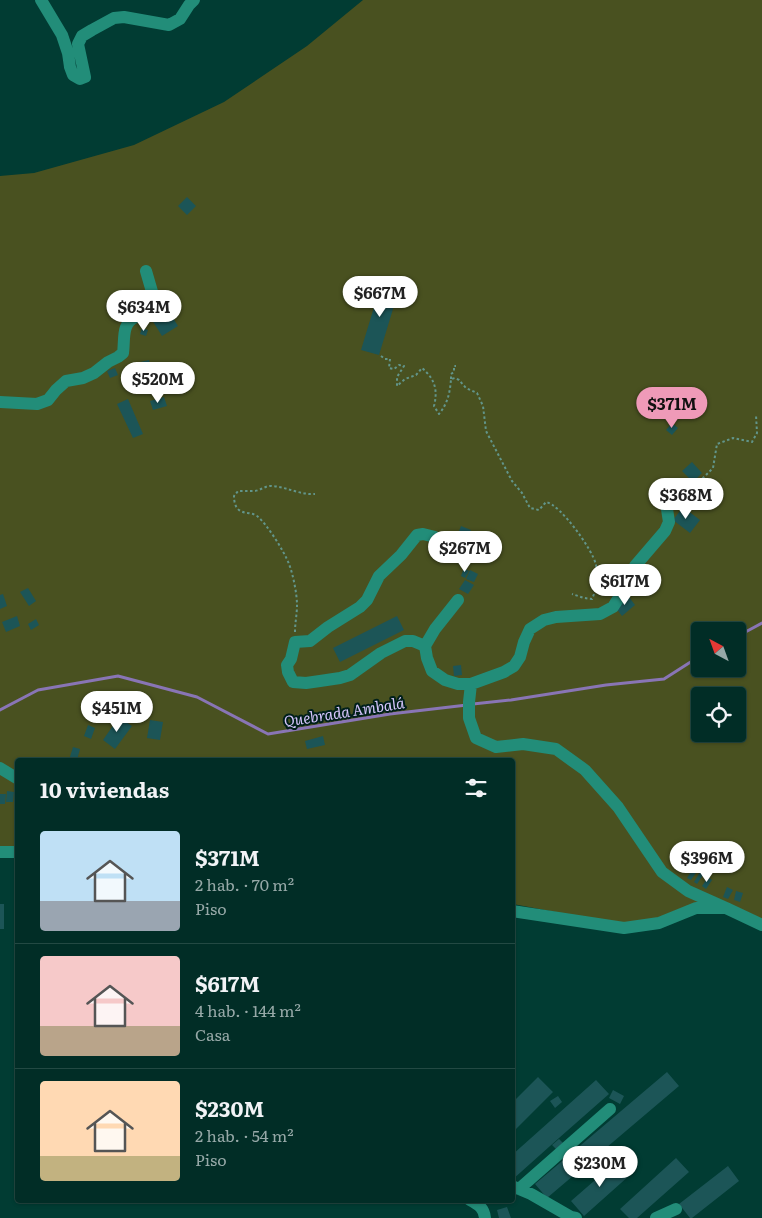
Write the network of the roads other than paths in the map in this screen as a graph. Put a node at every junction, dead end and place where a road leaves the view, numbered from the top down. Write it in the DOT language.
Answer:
graph roads {
  1 [pos="41,0"];
  2 [pos="194,0"];
  3 [pos="146,271"];
  4 [pos="0,402"];
  5 [pos="667,509"];
  6 [pos="435,537"];
  7 [pos="458,600"];
  8 [pos="425,646"];
  9 [pos="471,684"];
  10 [pos="0,768"];
  11 [pos="15,777"];
  12 [pos="0,852"];
  13 [pos="15,852"];
  14 [pos="726,908"];
  15 [pos="515,910"];
  16 [pos="762,925"];
  17 [pos="610,1109"];
  18 [pos="516,1188"];
  19 [pos="475,1203"];
  20 [pos="676,1209"];
  21 [pos="485,1218"];
  22 [pos="576,1218"];
  23 [pos="656,1218"];
  1 -- 2 [label="street"];
  3 -- 4 [label="street"];
  5 -- 9 [label="street"];
  6 -- 8 [label="street"];
  7 -- 8 [label="street"];
  8 -- 9 [label="street"];
  9 -- 14 [label="street"];
  10 -- 11 [label="street"];
  12 -- 13 [label="street"];
  14 -- 15 [label="street"];
  14 -- 16 [label="street"];
  17 -- 18 [label="street"];
  18 -- 22 [label="street"];
  19 -- 21 [label="street"];
  20 -- 23 [label="street"];
}
